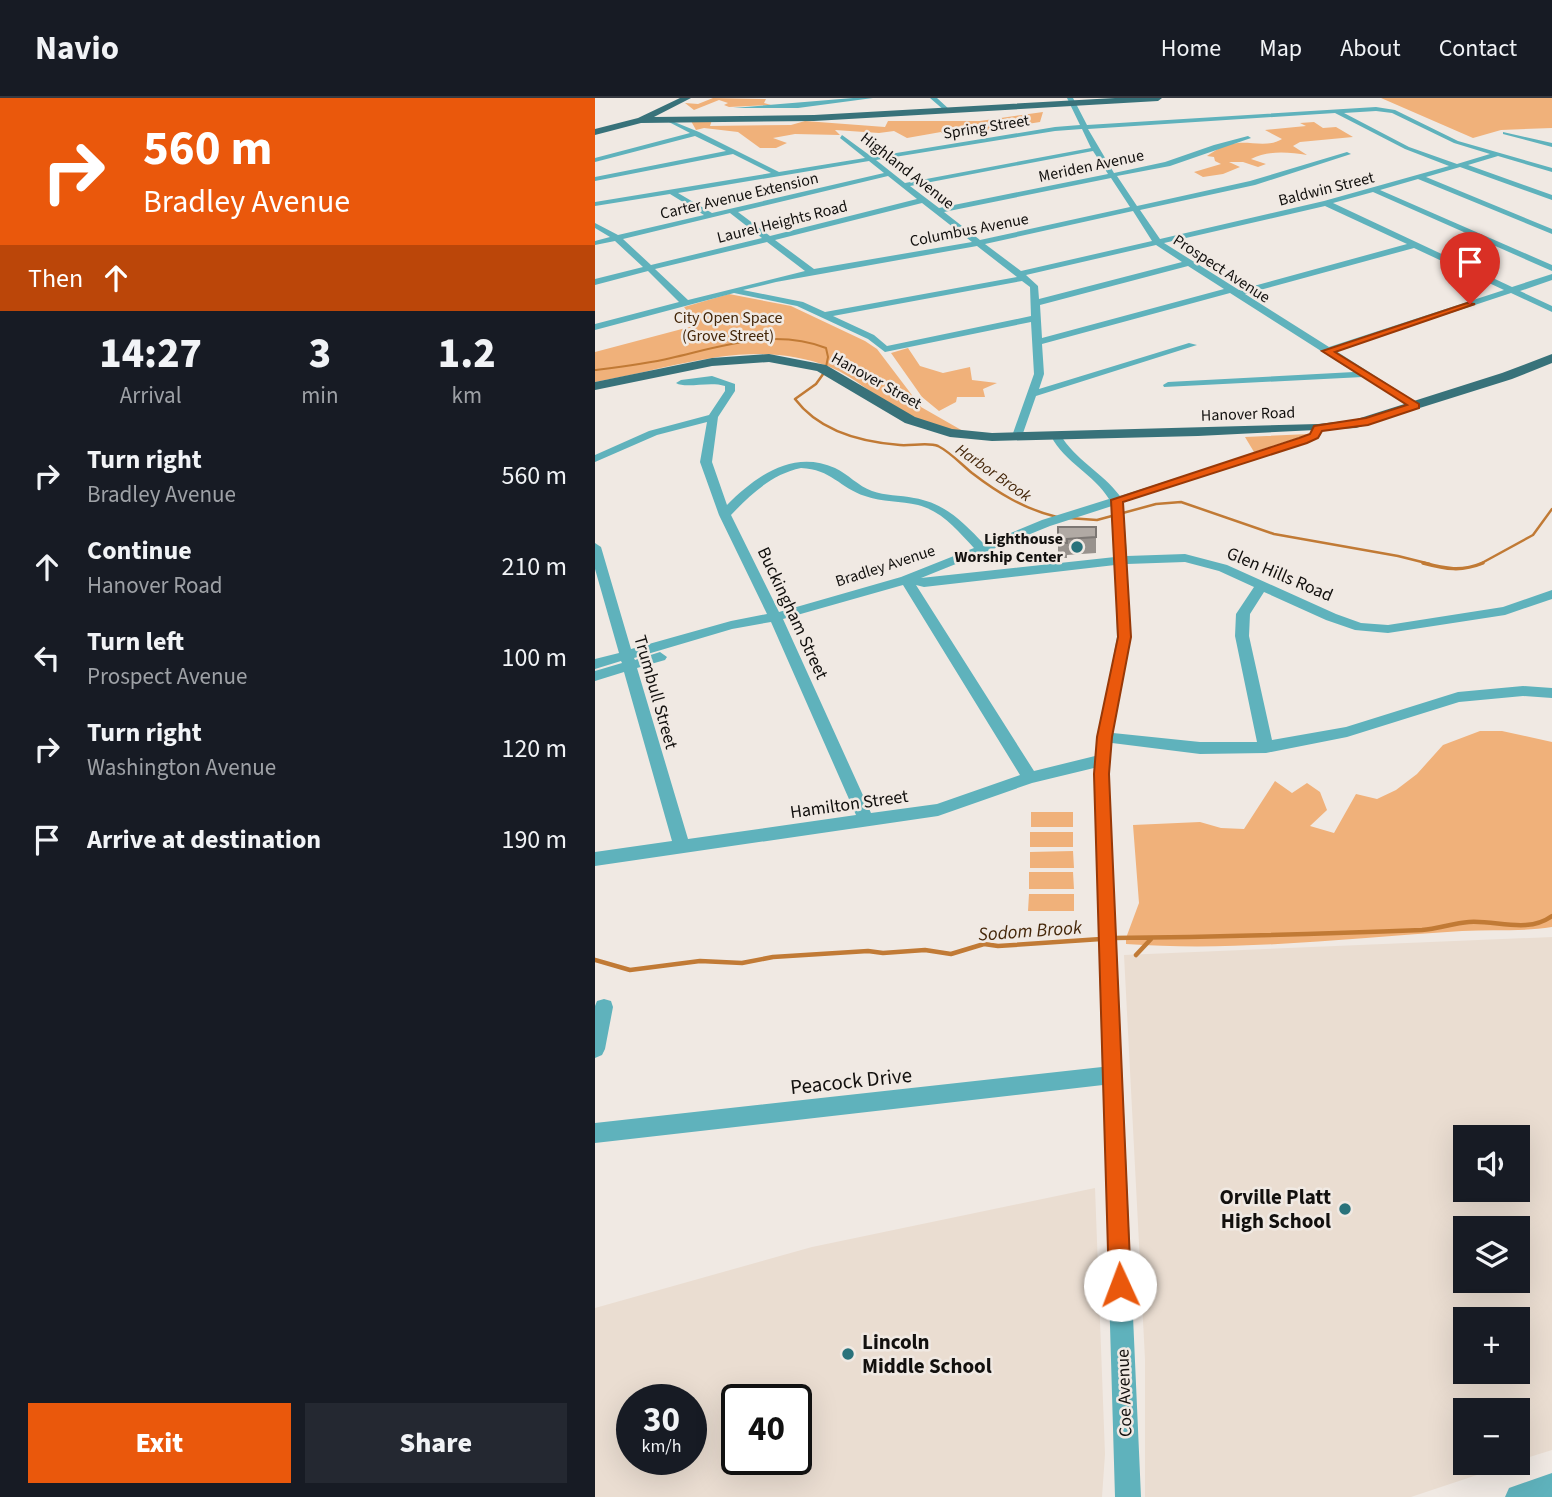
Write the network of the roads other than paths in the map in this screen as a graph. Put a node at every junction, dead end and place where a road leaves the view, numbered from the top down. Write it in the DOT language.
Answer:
graph roads {
  1 [pos="687,98"];
  2 [pos="870,98"];
  3 [pos="933,98"];
  4 [pos="1158,98"];
  5 [pos="1071,100"];
  6 [pos="736,108"];
  7 [pos="947,110"];
  8 [pos="1335,111"];
  9 [pos="641,120"];
  10 [pos="670,120"];
  11 [pos="1083,127"];
  12 [pos="595,132"];
  13 [pos="697,133"];
  14 [pos="1506,133"];
  15 [pos="842,137"];
  16 [pos="1248,138"];
  17 [pos="1550,143"];
  18 [pos="1095,149"];
  19 [pos="733,152"];
  20 [pos="1347,154"];
  21 [pos="1499,154"];
  22 [pos="868,158"];
  23 [pos="595,160"];
  24 [pos="1459,166"];
  25 [pos="1552,170"];
  26 [pos="776,173"];
  27 [pos="888,174"];
  28 [pos="1111,175"];
  29 [pos="1419,177"];
  30 [pos="595,179"];
  31 [pos="740,179"];
  32 [pos="904,185"];
  33 [pos="759,190"];
  34 [pos="1374,190"];
  35 [pos="670,191"];
  36 [pos="768,195"];
  37 [pos="1552,198"];
  38 [pos="778,200"];
  39 [pos="923,200"];
  40 [pos="1326,203"];
  41 [pos="595,204"];
  42 [pos="1135,209"];
  43 [pos="732,211"];
  44 [pos="937,211"];
  45 [pos="711,216"];
  46 [pos="595,225"];
  47 [pos="1552,232"];
  48 [pos="617,238"];
  49 [pos="769,238"];
  50 [pos="595,243"];
  51 [pos="979,243"];
  52 [pos="1158,243"];
  53 [pos="1414,245"];
  54 [pos="1188,263"];
  55 [pos="649,268"];
  56 [pos="1552,268"];
  57 [pos="812,272"];
  58 [pos="1023,276"];
  59 [pos="1552,277"];
  60 [pos="595,282"];
  61 [pos="729,291"];
  62 [pos="1513,291"];
  63 [pos="1233,292"];
  64 [pos="685,302"];
  65 [pos="1036,303"];
  66 [pos="1552,309"];
  67 [pos="824,315"];
  68 [pos="1037,318"];
  69 [pos="595,327"];
  70 [pos="1039,342"];
  71 [pos="1192,345"];
  72 [pos="1327,351"];
  73 [pos="1552,358"];
  74 [pos="1365,374"];
  75 [pos="681,383"];
  76 [pos="1168,385"];
  77 [pos="595,386"];
  78 [pos="1033,394"];
  79 [pos="1415,406"];
  80 [pos="713,417"];
  81 [pos="1318,428"];
  82 [pos="1017,436"];
  83 [pos="1056,436"];
  84 [pos="595,459"];
  85 [pos="1118,504"];
  86 [pos="725,515"];
  87 [pos="595,547"];
  88 [pos="981,548"];
  89 [pos="1122,560"];
  90 [pos="906,580"];
  91 [pos="1261,586"];
  92 [pos="1552,594"];
  93 [pos="775,617"];
  94 [pos="626,661"];
  95 [pos="595,664"];
  96 [pos="595,676"];
  97 [pos="1552,693"];
  98 [pos="1105,737"];
  99 [pos="1266,747"];
  100 [pos="1102,760"];
  101 [pos="1030,778"];
  102 [pos="867,822"];
  103 [pos="682,848"];
  104 [pos="595,859"];
  105 [pos="604,1007"];
  106 [pos="595,1049"];
  107 [pos="1112,1075"];
  108 [pos="595,1133"];
  109 [pos="1552,1486"];
  110 [pos="1128,1497"];
  111 [pos="1518,1497"];
  1 -- 9 [label="main road"];
  2 -- 6 [label="street"];
  3 -- 7 [label="street"];
  4 -- 5 [label="main road"];
  5 -- 7 [label="main road"];
  5 -- 11 [label="street, Prospect Avenue"];
  7 -- 10 [label="main road"];
  8 -- 11 [label="street, Spring Street"];
  8 -- 21 [label="street, Spring Street"];
  8 -- 24 [label="street"];
  9 -- 10 [label="main road"];
  9 -- 12 [label="main road"];
  10 -- 13 [label="street"];
  11 -- 18 [label="street, Prospect Avenue"];
  11 -- 22 [label="street, Spring Street"];
  13 -- 19 [label="street"];
  13 -- 23 [label="street"];
  14 -- 17 [label="street"];
  15 -- 22 [label="street, Highland Avenue"];
  16 -- 28 [label="street, Meriden Avenue"];
  18 -- 28 [label="street, Prospect Avenue"];
  18 -- 32 [label="street"];
  19 -- 26 [label="street"];
  19 -- 30 [label="street"];
  20 -- 42 [label="street, Columbus Avenue"];
  21 -- 24 [label="street, Baldwin Street"];
  21 -- 25 [label="street"];
  22 -- 26 [label="street, Spring Street"];
  22 -- 27 [label="street, Highland Avenue"];
  24 -- 29 [label="street, Baldwin Street"];
  24 -- 37 [label="street"];
  26 -- 31 [label="street, Spring Street"];
  27 -- 32 [label="street, Highland Avenue"];
  27 -- 38 [label="street, Carter Avenue Extension"];
  28 -- 42 [label="street, Prospect Avenue"];
  28 -- 44 [label="street, Meriden Avenue"];
  29 -- 34 [label="street, Baldwin Street"];
  29 -- 47 [label="street"];
  31 -- 33 [label="street"];
  31 -- 35 [label="street, Spring Street"];
  32 -- 39 [label="street, Highland Avenue"];
  34 -- 40 [label="street, Baldwin Street"];
  34 -- 56 [label="street"];
  35 -- 41 [label="street, Spring Street"];
  35 -- 45 [label="street"];
  36 -- 38 [label="street"];
  38 -- 43 [label="street, Carter Avenue Extension"];
  39 -- 44 [label="street, Highland Avenue"];
  39 -- 49 [label="street, Laurel Heights Road"];
  40 -- 52 [label="street, Baldwin Street"];
  40 -- 53 [label="street"];
  42 -- 51 [label="street, Columbus Avenue"];
  42 -- 52 [label="street, Prospect Avenue"];
  43 -- 45 [label="street, Carter Avenue Extension"];
  43 -- 49 [label="street"];
  44 -- 51 [label="street, Highland Avenue"];
  45 -- 48 [label="street, Carter Avenue Extension"];
  46 -- 48 [label="street"];
  48 -- 50 [label="street, Carter Avenue Extension"];
  48 -- 55 [label="street"];
  49 -- 55 [label="street, Laurel Heights Road"];
  49 -- 57 [label="street"];
  51 -- 57 [label="street, Columbus Avenue"];
  51 -- 58 [label="street, Highland Avenue"];
  52 -- 54 [label="street, Prospect Avenue"];
  52 -- 58 [label="street, Baldwin Street"];
  53 -- 62 [label="street"];
  53 -- 63 [label="street"];
  54 -- 63 [label="street, Prospect Avenue"];
  54 -- 65 [label="street"];
  55 -- 60 [label="street, Laurel Heights Road"];
  55 -- 64 [label="street"];
  57 -- 61 [label="street, Columbus Avenue"];
  58 -- 65 [label="street"];
  58 -- 67 [label="street, Baldwin Street"];
  59 -- 62 [label="street"];
  61 -- 64 [label="street, Columbus Avenue"];
  61 -- 67 [label="street"];
  62 -- 66 [label="street"];
  62 -- 72 [label="street"];
  63 -- 70 [label="street"];
  63 -- 72 [label="street, Prospect Avenue"];
  64 -- 69 [label="street, Columbus Avenue"];
  65 -- 68 [label="street"];
  67 -- 68 [label="street"];
  68 -- 70 [label="street"];
  70 -- 78 [label="street"];
  71 -- 78 [label="street"];
  72 -- 74 [label="street, Prospect Avenue"];
  73 -- 79 [label="main road, Hanover Road"];
  74 -- 76 [label="street"];
  74 -- 79 [label="street, Prospect Avenue"];
  75 -- 80 [label="street"];
  77 -- 82 [label="main road, Hanover Street"];
  78 -- 82 [label="street"];
  79 -- 81 [label="main road, Hanover Road"];
  80 -- 84 [label="street"];
  80 -- 86 [label="street, Buckingham Street"];
  81 -- 83 [label="main road, Hanover Road"];
  81 -- 85 [label="street, Bradley Avenue"];
  82 -- 83 [label="main road, Hanover Road"];
  83 -- 85 [label="street"];
  85 -- 88 [label="street, Bradley Avenue"];
  85 -- 89 [label="street, Coe Avenue"];
  86 -- 88 [label="street"];
  86 -- 93 [label="street, Buckingham Street"];
  87 -- 94 [label="street, Trumbull Street"];
  88 -- 90 [label="street, Bradley Avenue"];
  89 -- 90 [label="street, Glen Hills Road"];
  89 -- 91 [label="street, Glen Hills Road"];
  89 -- 98 [label="street, Coe Avenue"];
  90 -- 93 [label="street, Bradley Avenue"];
  90 -- 101 [label="street"];
  91 -- 92 [label="street, Glen Hills Road"];
  91 -- 99 [label="street"];
  93 -- 94 [label="street, Bradley Avenue"];
  93 -- 102 [label="street, Buckingham Street"];
  94 -- 95 [label="street, Bradley Avenue"];
  94 -- 96 [label="street, Bradley Avenue"];
  94 -- 103 [label="street, Trumbull Street"];
  97 -- 99 [label="street"];
  98 -- 99 [label="street"];
  98 -- 100 [label="street, Coe Avenue"];
  100 -- 101 [label="street, Hamilton Street"];
  100 -- 107 [label="street, Coe Avenue"];
  101 -- 102 [label="street, Hamilton Street"];
  102 -- 103 [label="street, Hamilton Street"];
  103 -- 104 [label="street, Hamilton Street"];
  105 -- 106 [label="street"];
  107 -- 108 [label="street, Peacock Drive"];
  107 -- 110 [label="street, Coe Avenue"];
  109 -- 111 [label="street"];
}
